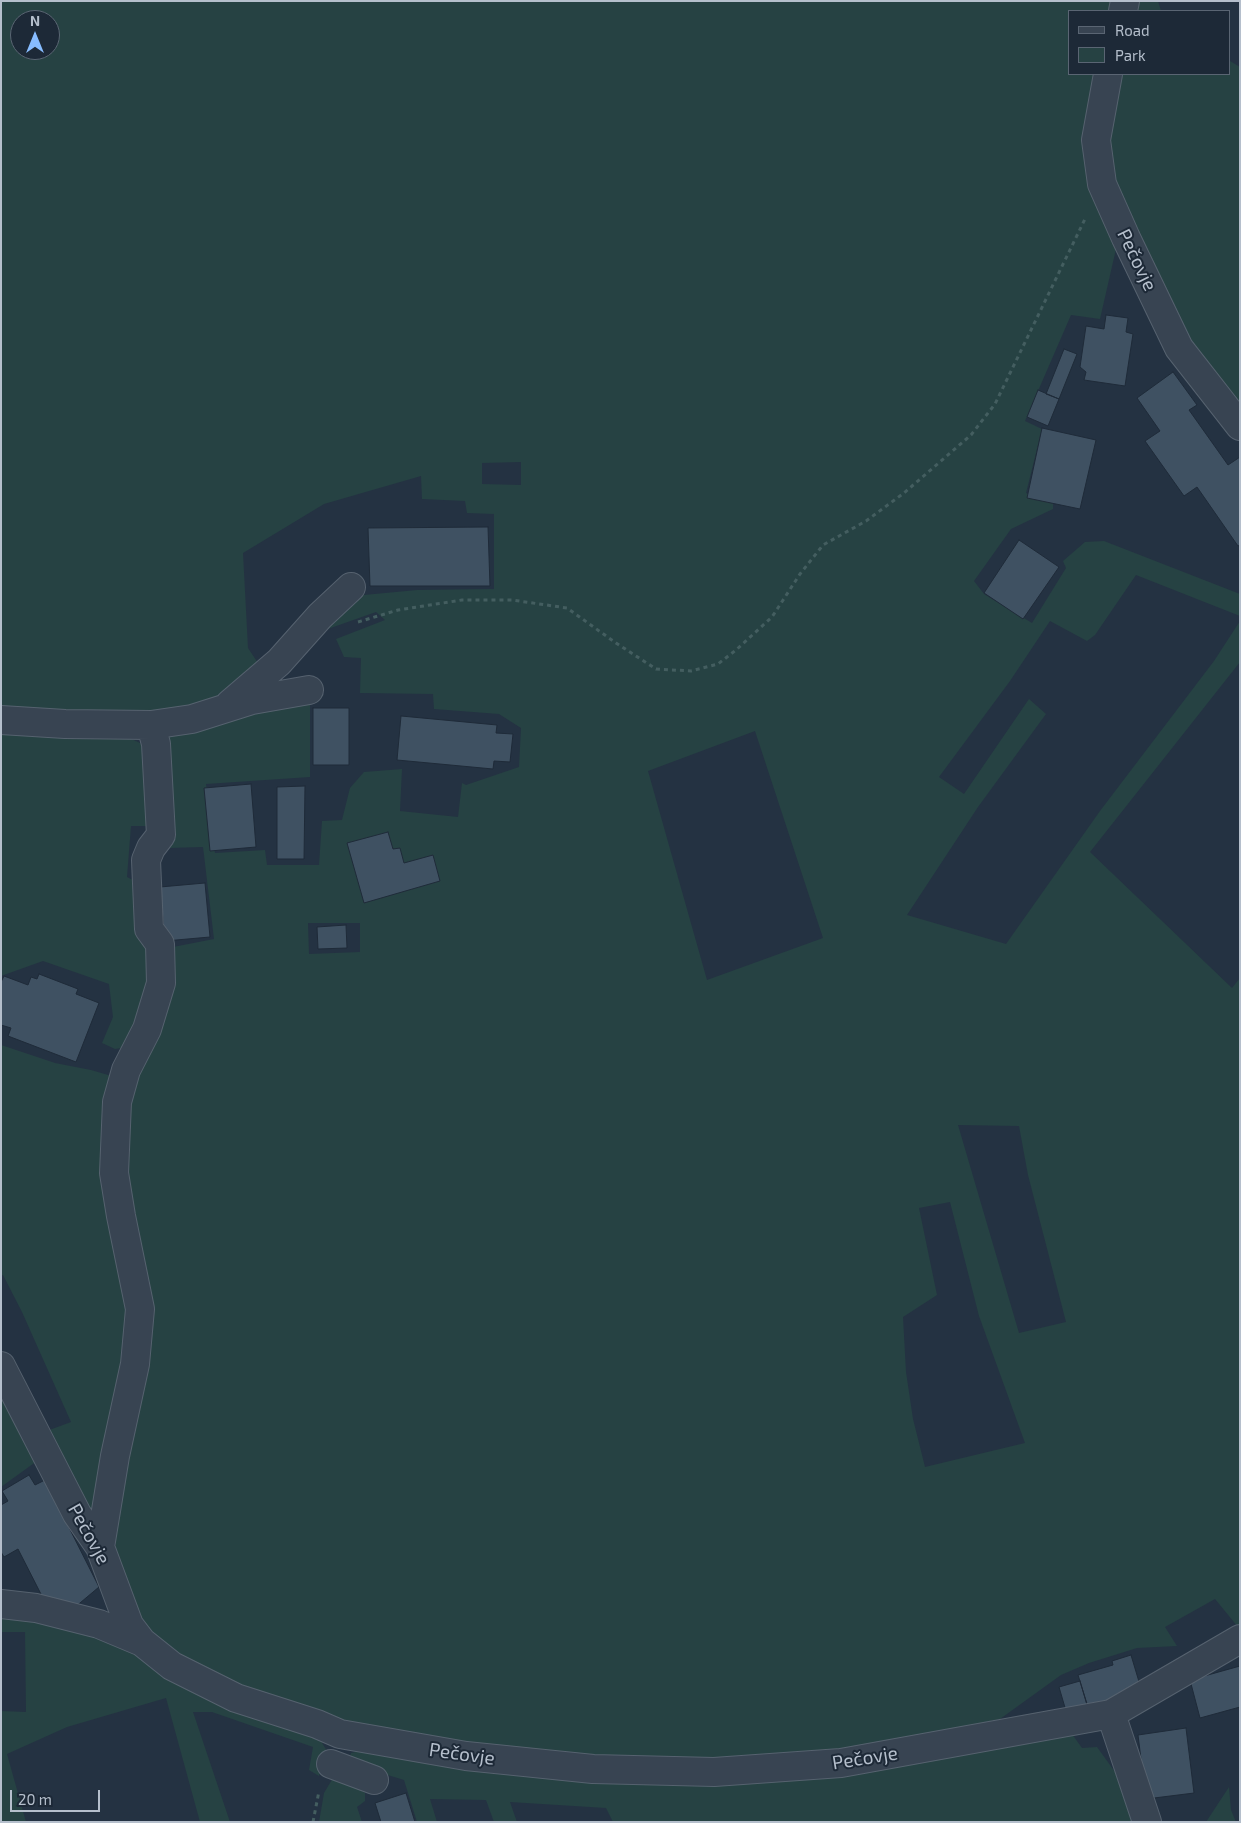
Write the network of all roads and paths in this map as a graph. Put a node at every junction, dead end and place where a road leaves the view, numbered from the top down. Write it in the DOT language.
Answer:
graph roads {
  1 [pos="1108,75"];
  2 [pos="1102,184"];
  3 [pos="1240,426"];
  4 [pos="351,587"];
  5 [pos="356,623"];
  6 [pos="309,690"];
  7 [pos="225,708"];
  8 [pos="1,720"];
  9 [pos="151,725"];
  10 [pos="1,1366"];
  11 [pos="100,1547"];
  12 [pos="1,1604"];
  13 [pos="1240,1639"];
  14 [pos="142,1642"];
  15 [pos="1111,1714"];
  16 [pos="331,1764"];
  17 [pos="374,1780"];
  18 [pos="1147,1822"];
  1 -- 2 [label="street, Pečovje"];
  2 -- 3 [label="street, Pečovje"];
  2 -- 5 [label="path"];
  4 -- 7 [label="street"];
  6 -- 7 [label="street"];
  7 -- 9 [label="street"];
  8 -- 9 [label="street"];
  9 -- 11 [label="street"];
  10 -- 11 [label="street, Pečovje"];
  11 -- 14 [label="street, Pečovje"];
  12 -- 14 [label="street"];
  13 -- 15 [label="street, Pečovje"];
  14 -- 15 [label="street, Pečovje"];
  15 -- 18 [label="street"];
  16 -- 17 [label="street"];
}
